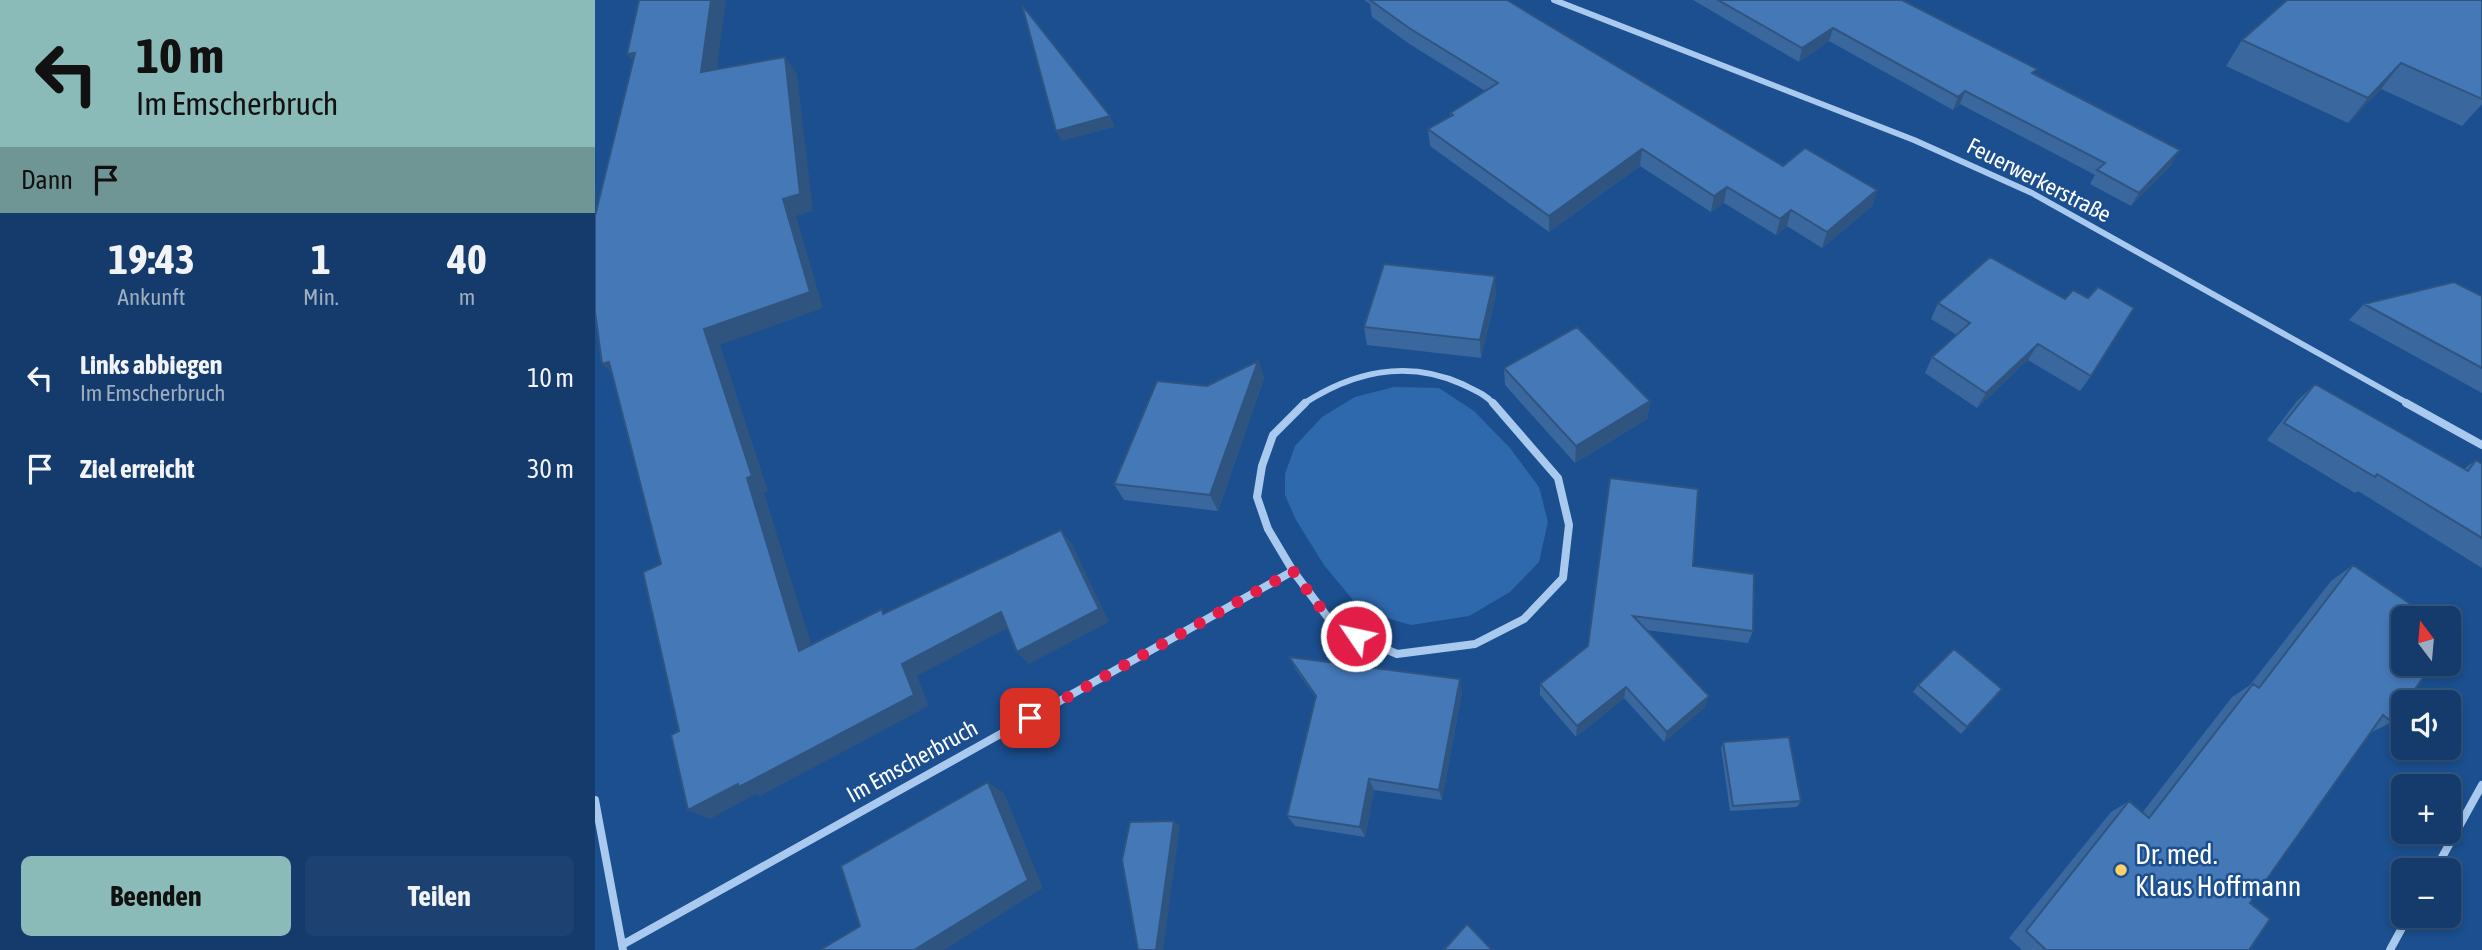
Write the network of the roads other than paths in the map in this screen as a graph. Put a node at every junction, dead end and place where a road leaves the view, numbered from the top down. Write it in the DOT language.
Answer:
graph roads {
  1 [pos="1554,0"];
  2 [pos="2482,445"];
  3 [pos="1293,571"];
  4 [pos="2482,785"];
  5 [pos="595,800"];
  6 [pos="2442,858"];
  7 [pos="2402,928"];
  8 [pos="622,947"];
  9 [pos="2390,950"];
  1 -- 2 [label="street, Feuerwerkerstraße"];
  3 -- 3 [label="street"];
  3 -- 8 [label="street, Im Emscherbruch"];
  4 -- 6 [label="street"];
  5 -- 8 [label="street"];
  7 -- 9 [label="street"];
}
